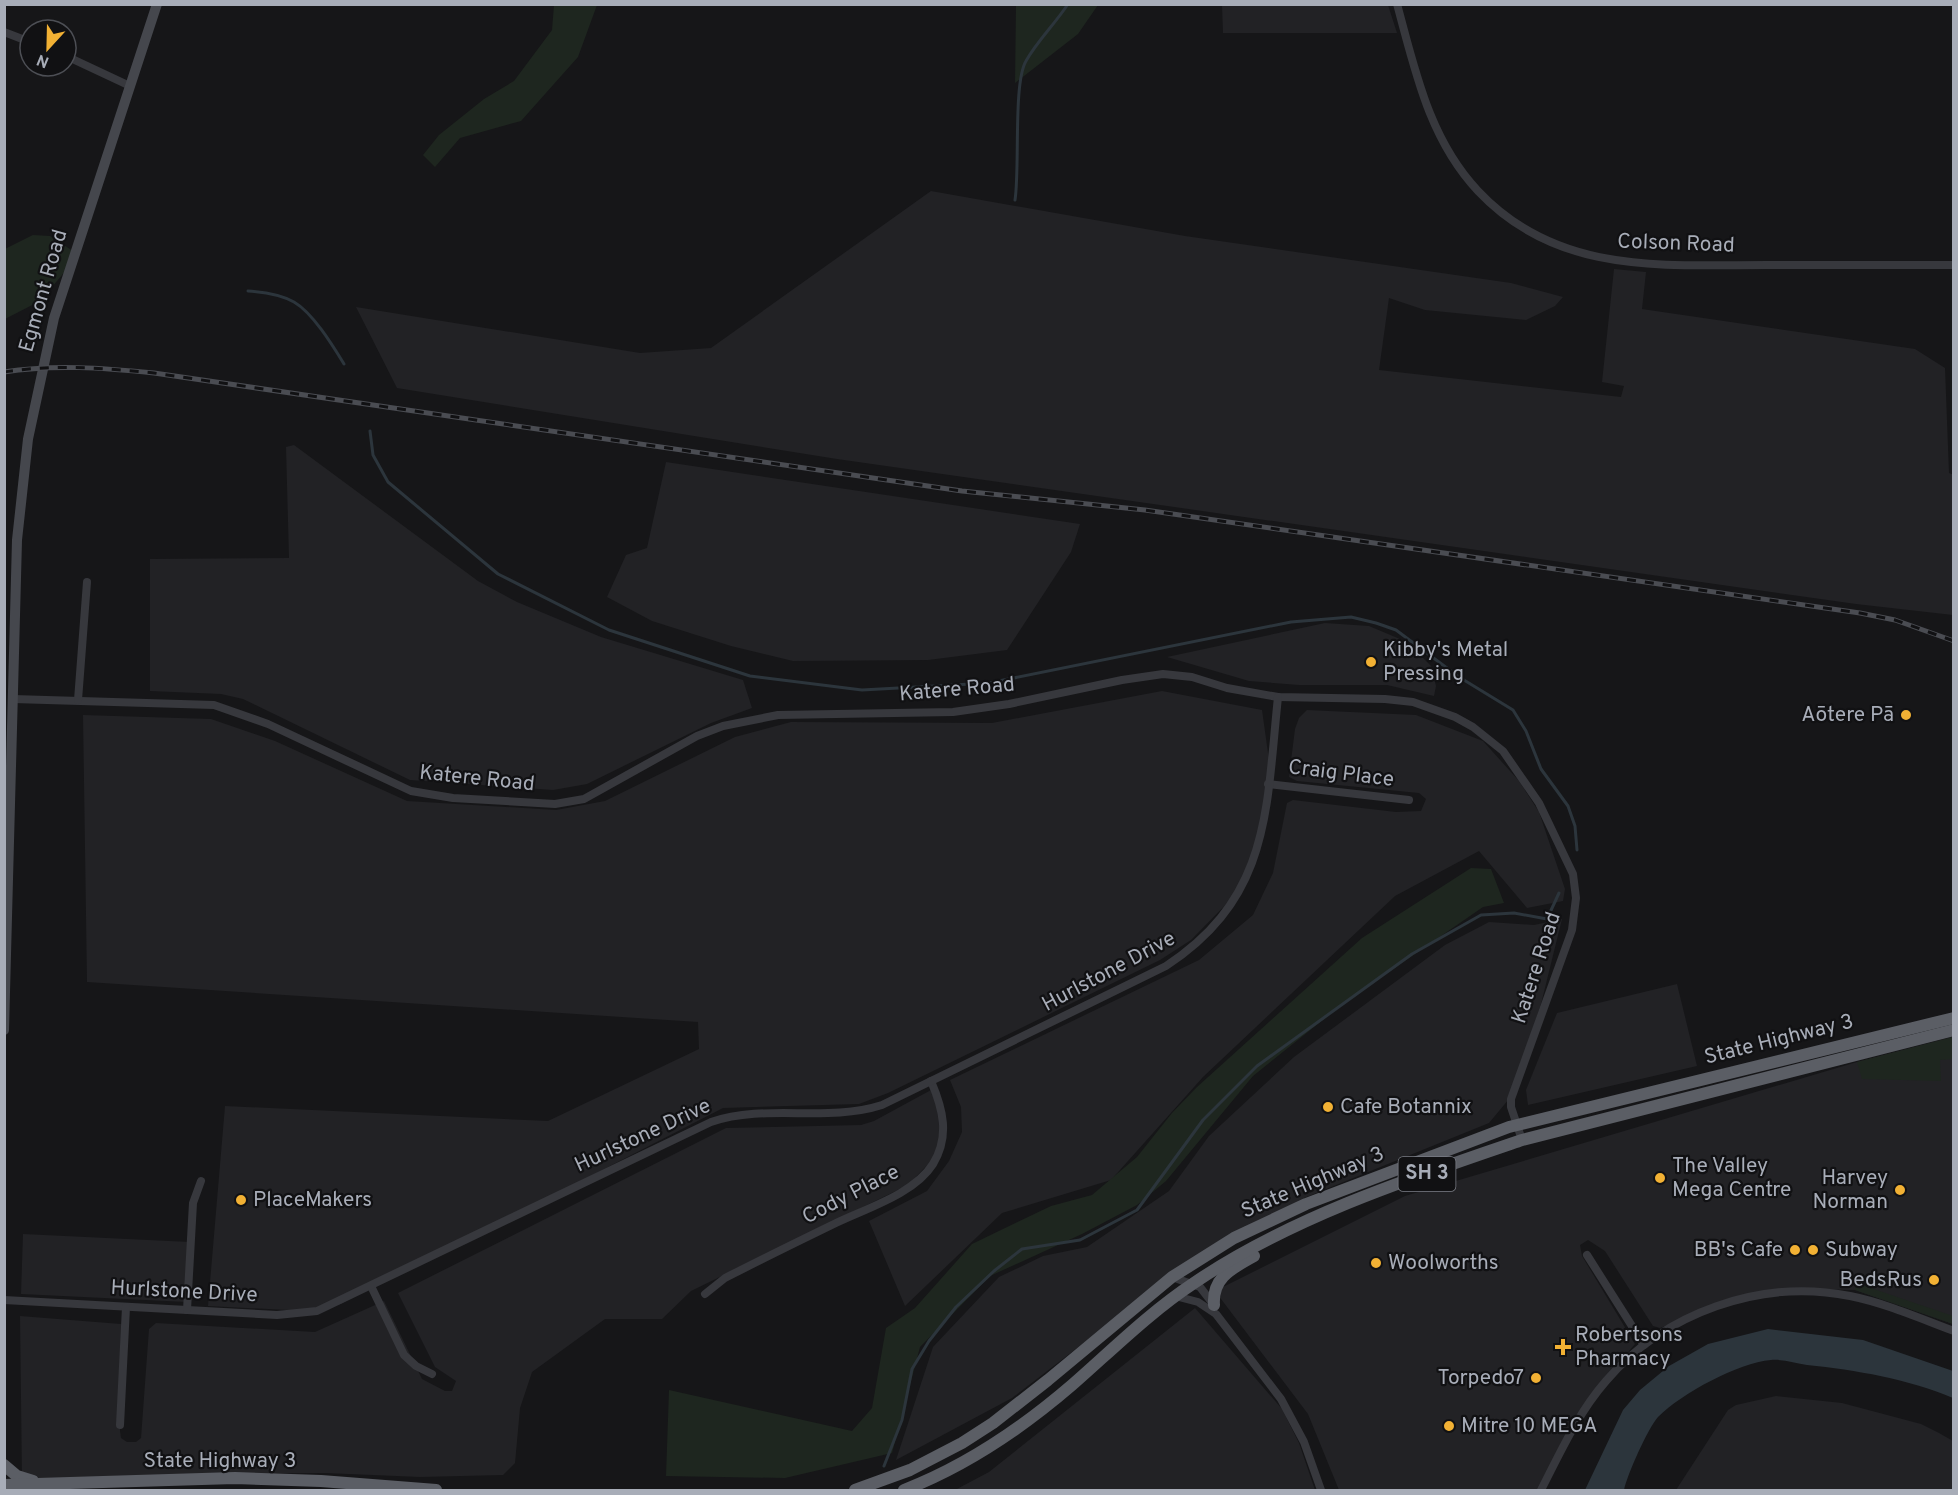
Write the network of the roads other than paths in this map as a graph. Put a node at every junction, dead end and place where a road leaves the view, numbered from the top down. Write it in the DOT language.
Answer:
graph roads {
  1 [pos="157,4"];
  2 [pos="1398,4"];
  3 [pos="78,62"];
  4 [pos="130,86"];
  5 [pos="1953,265"];
  6 [pos="87,582"];
  7 [pos="1278,697"];
  8 [pos="13,699"];
  9 [pos="78,700"];
  10 [pos="1268,784"];
  11 [pos="1409,800"];
  12 [pos="1953,1018"];
  13 [pos="4,1030"];
  14 [pos="1953,1030"];
  15 [pos="1718,1075"];
  16 [pos="931,1081"];
  17 [pos="1722,1090"];
  18 [pos="1517,1125"];
  19 [pos="1522,1140"];
  20 [pos="201,1181"];
  21 [pos="1289,1230"];
  22 [pos="1587,1255"];
  23 [pos="1172,1277"];
  24 [pos="1192,1283"];
  25 [pos="371,1286"];
  26 [pos="705,1294"];
  27 [pos="1175,1296"];
  28 [pos="4,1300"];
  29 [pos="126,1307"];
  30 [pos="187,1310"];
  31 [pos="1215,1310"];
  32 [pos="1953,1331"];
  33 [pos="1644,1345"];
  34 [pos="432,1374"];
  35 [pos="120,1425"];
  36 [pos="4,1465"];
  37 [pos="39,1484"];
  38 [pos="4,1485"];
  39 [pos="436,1491"];
  40 [pos="855,1491"];
  41 [pos="904,1491"];
  42 [pos="1321,1491"];
  43 [pos="1540,1491"];
  1 -- 4 [label="main road, Egmont Road"];
  2 -- 5 [label="street, Colson Road"];
  3 -- 4 [label="street"];
  4 -- 8 [label="main road, Egmont Road"];
  6 -- 9 [label="street"];
  7 -- 9 [label="street, Katere Road"];
  7 -- 10 [label="street, Hurlstone Drive"];
  7 -- 18 [label="street, Katere Road"];
  8 -- 9 [label="street, Katere Road"];
  8 -- 13 [label="main road, Egmont Road"];
  10 -- 11 [label="street, Craig Place"];
  10 -- 16 [label="street, Hurlstone Drive"];
  12 -- 15 [label="highway, State Highway 3 / SH 3"];
  14 -- 17 [label="highway, State Highway 3 / SH 3"];
  15 -- 17 [label="highway"];
  15 -- 18 [label="highway, State Highway 3 / SH 3"];
  16 -- 25 [label="street, Hurlstone Drive"];
  16 -- 26 [label="street, Cody Place"];
  17 -- 19 [label="highway, State Highway 3 / SH 3"];
  18 -- 19 [label="street, Katere Road"];
  18 -- 23 [label="highway, State Highway 3 / SH 3"];
  19 -- 21 [label="highway, State Highway 3 / SH 3"];
  20 -- 30 [label="street"];
  21 -- 24 [label="highway, State Highway 3 / SH 3"];
  21 -- 31 [label="highway"];
  22 -- 33 [label="street"];
  23 -- 24 [label="street"];
  23 -- 40 [label="highway, State Highway 3 / SH 3"];
  24 -- 27 [label="highway, State Highway 3 / SH 3"];
  24 -- 31 [label="street"];
  25 -- 30 [label="street, Hurlstone Drive"];
  25 -- 34 [label="street"];
  27 -- 31 [label="street"];
  27 -- 41 [label="highway, State Highway 3 / SH 3"];
  28 -- 29 [label="street, Hurlstone Drive"];
  29 -- 30 [label="street, Hurlstone Drive"];
  29 -- 35 [label="street"];
  31 -- 42 [label="street"];
  32 -- 33 [label="street"];
  33 -- 43 [label="street"];
  36 -- 37 [label="highway"];
  37 -- 38 [label="highway, State Highway 3"];
  37 -- 39 [label="highway, State Highway 3"];
}
